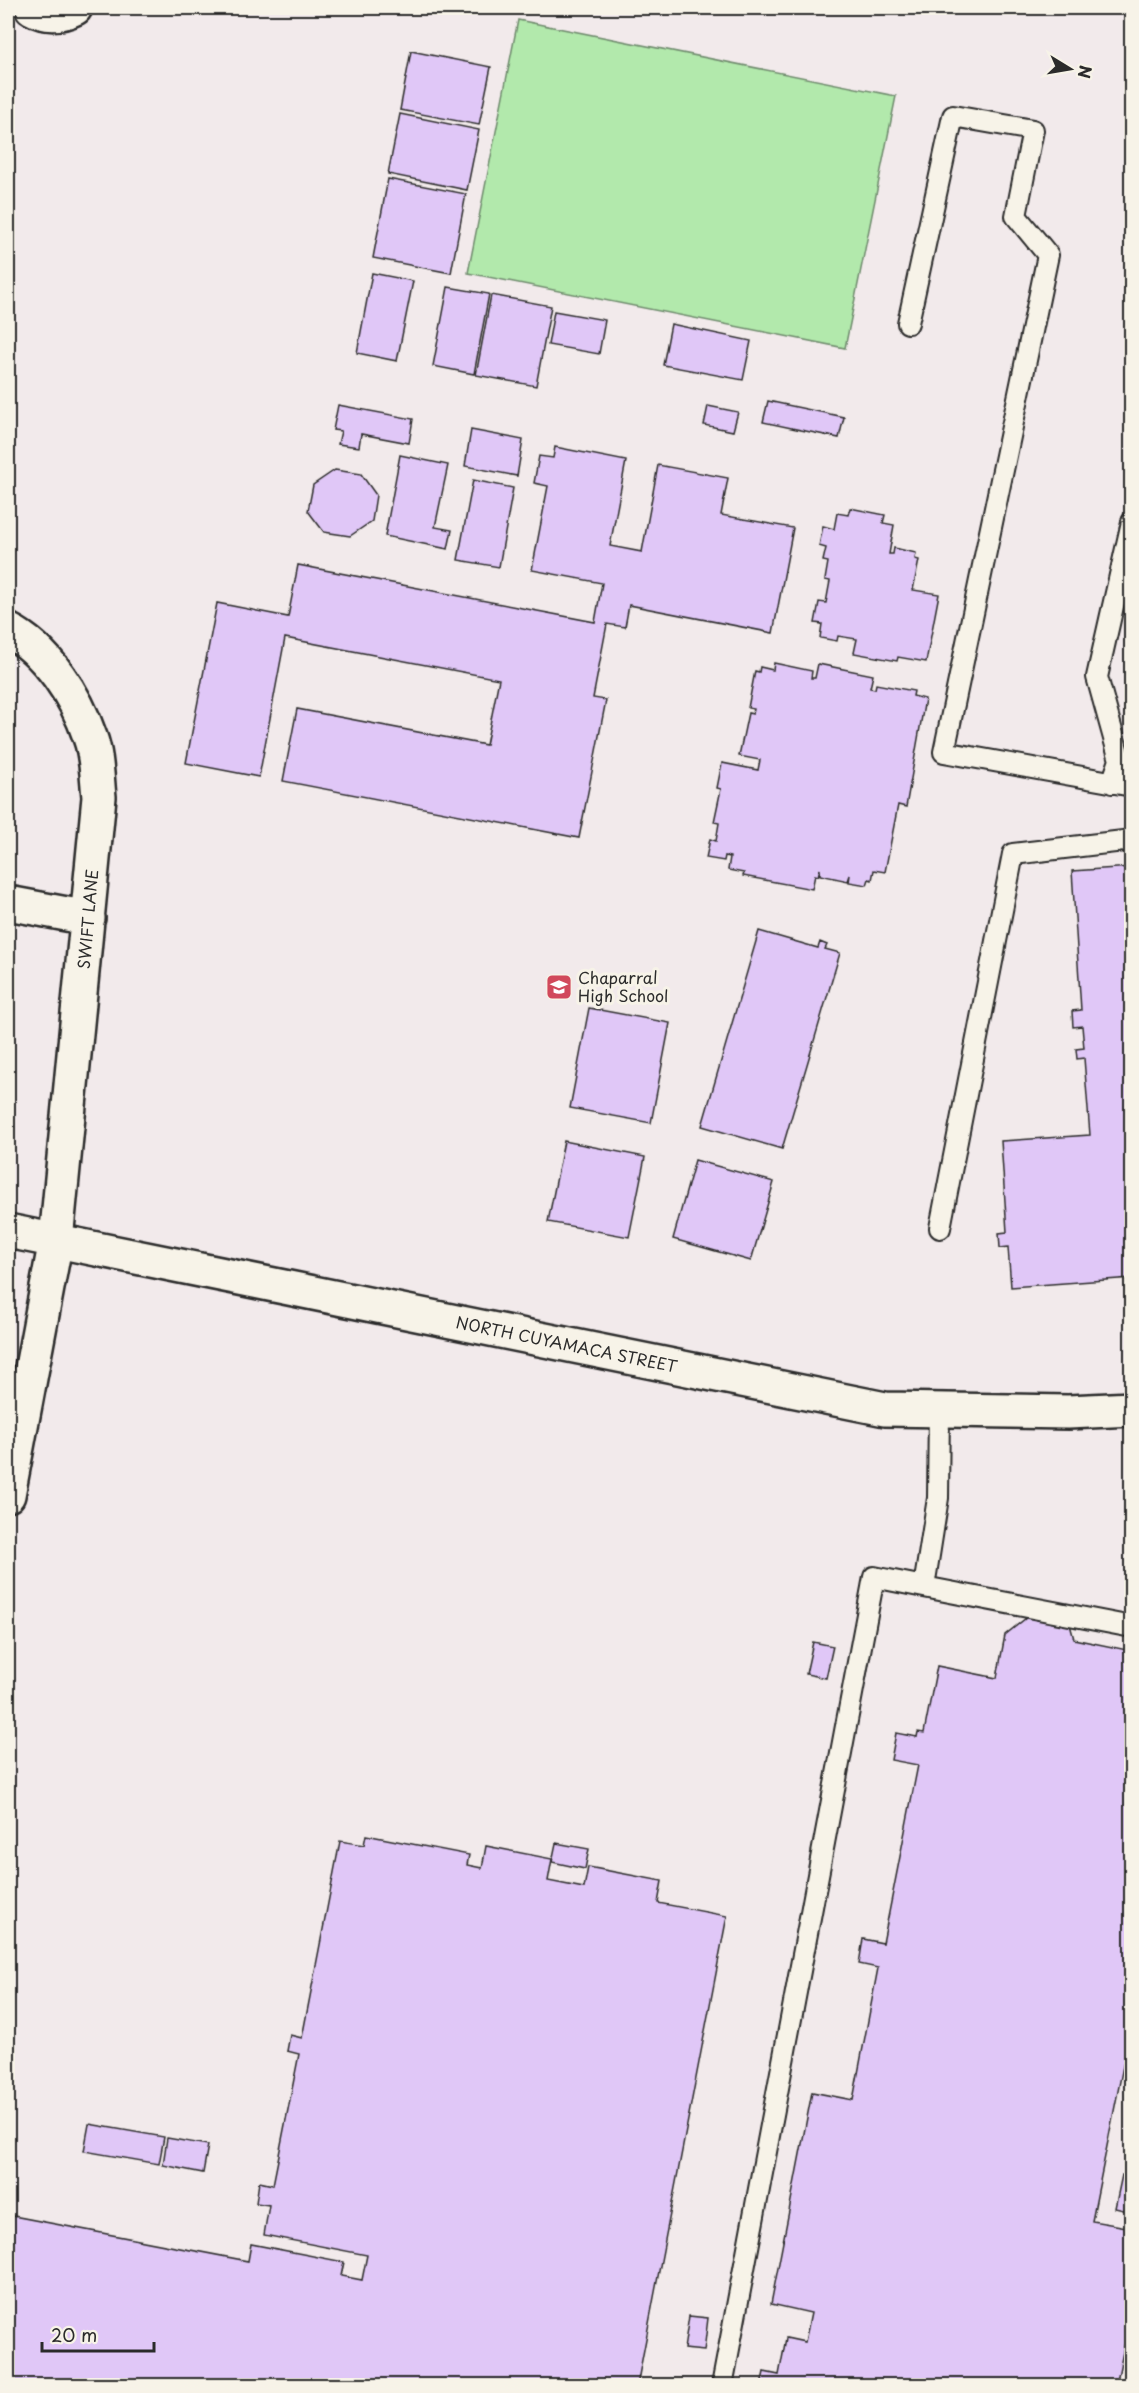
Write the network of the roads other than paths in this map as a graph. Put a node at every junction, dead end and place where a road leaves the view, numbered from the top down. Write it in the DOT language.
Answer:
graph roads {
  1 [pos="32,8"];
  2 [pos="75,8"];
  3 [pos="908,323"];
  4 [pos="1131,522"];
  5 [pos="8,630"];
  6 [pos="1122,785"];
  7 [pos="1131,840"];
  8 [pos="8,903"];
  9 [pos="88,918"];
  10 [pos="940,1228"];
  11 [pos="8,1231"];
  12 [pos="56,1240"];
  13 [pos="1131,1409"];
  14 [pos="939,1410"];
  15 [pos="8,1495"];
  16 [pos="924,1587"];
  17 [pos="1131,1628"];
  18 [pos="722,2385"];
  1 -- 2 [label="main road"];
  3 -- 6 [label="lane"];
  4 -- 6 [label="lane"];
  5 -- 9 [label="main road, SWIFT LANE"];
  7 -- 10 [label="lane"];
  8 -- 9 [label="main road"];
  9 -- 12 [label="main road, SWIFT LANE"];
  11 -- 12 [label="main road, NORTH CUYAMACA STREET"];
  12 -- 14 [label="main road, NORTH CUYAMACA STREET"];
  12 -- 15 [label="main road, SWIFT LANE"];
  13 -- 14 [label="main road, NORTH CUYAMACA STREET"];
  14 -- 16 [label="lane"];
  16 -- 17 [label="lane"];
  16 -- 18 [label="lane"];
}
